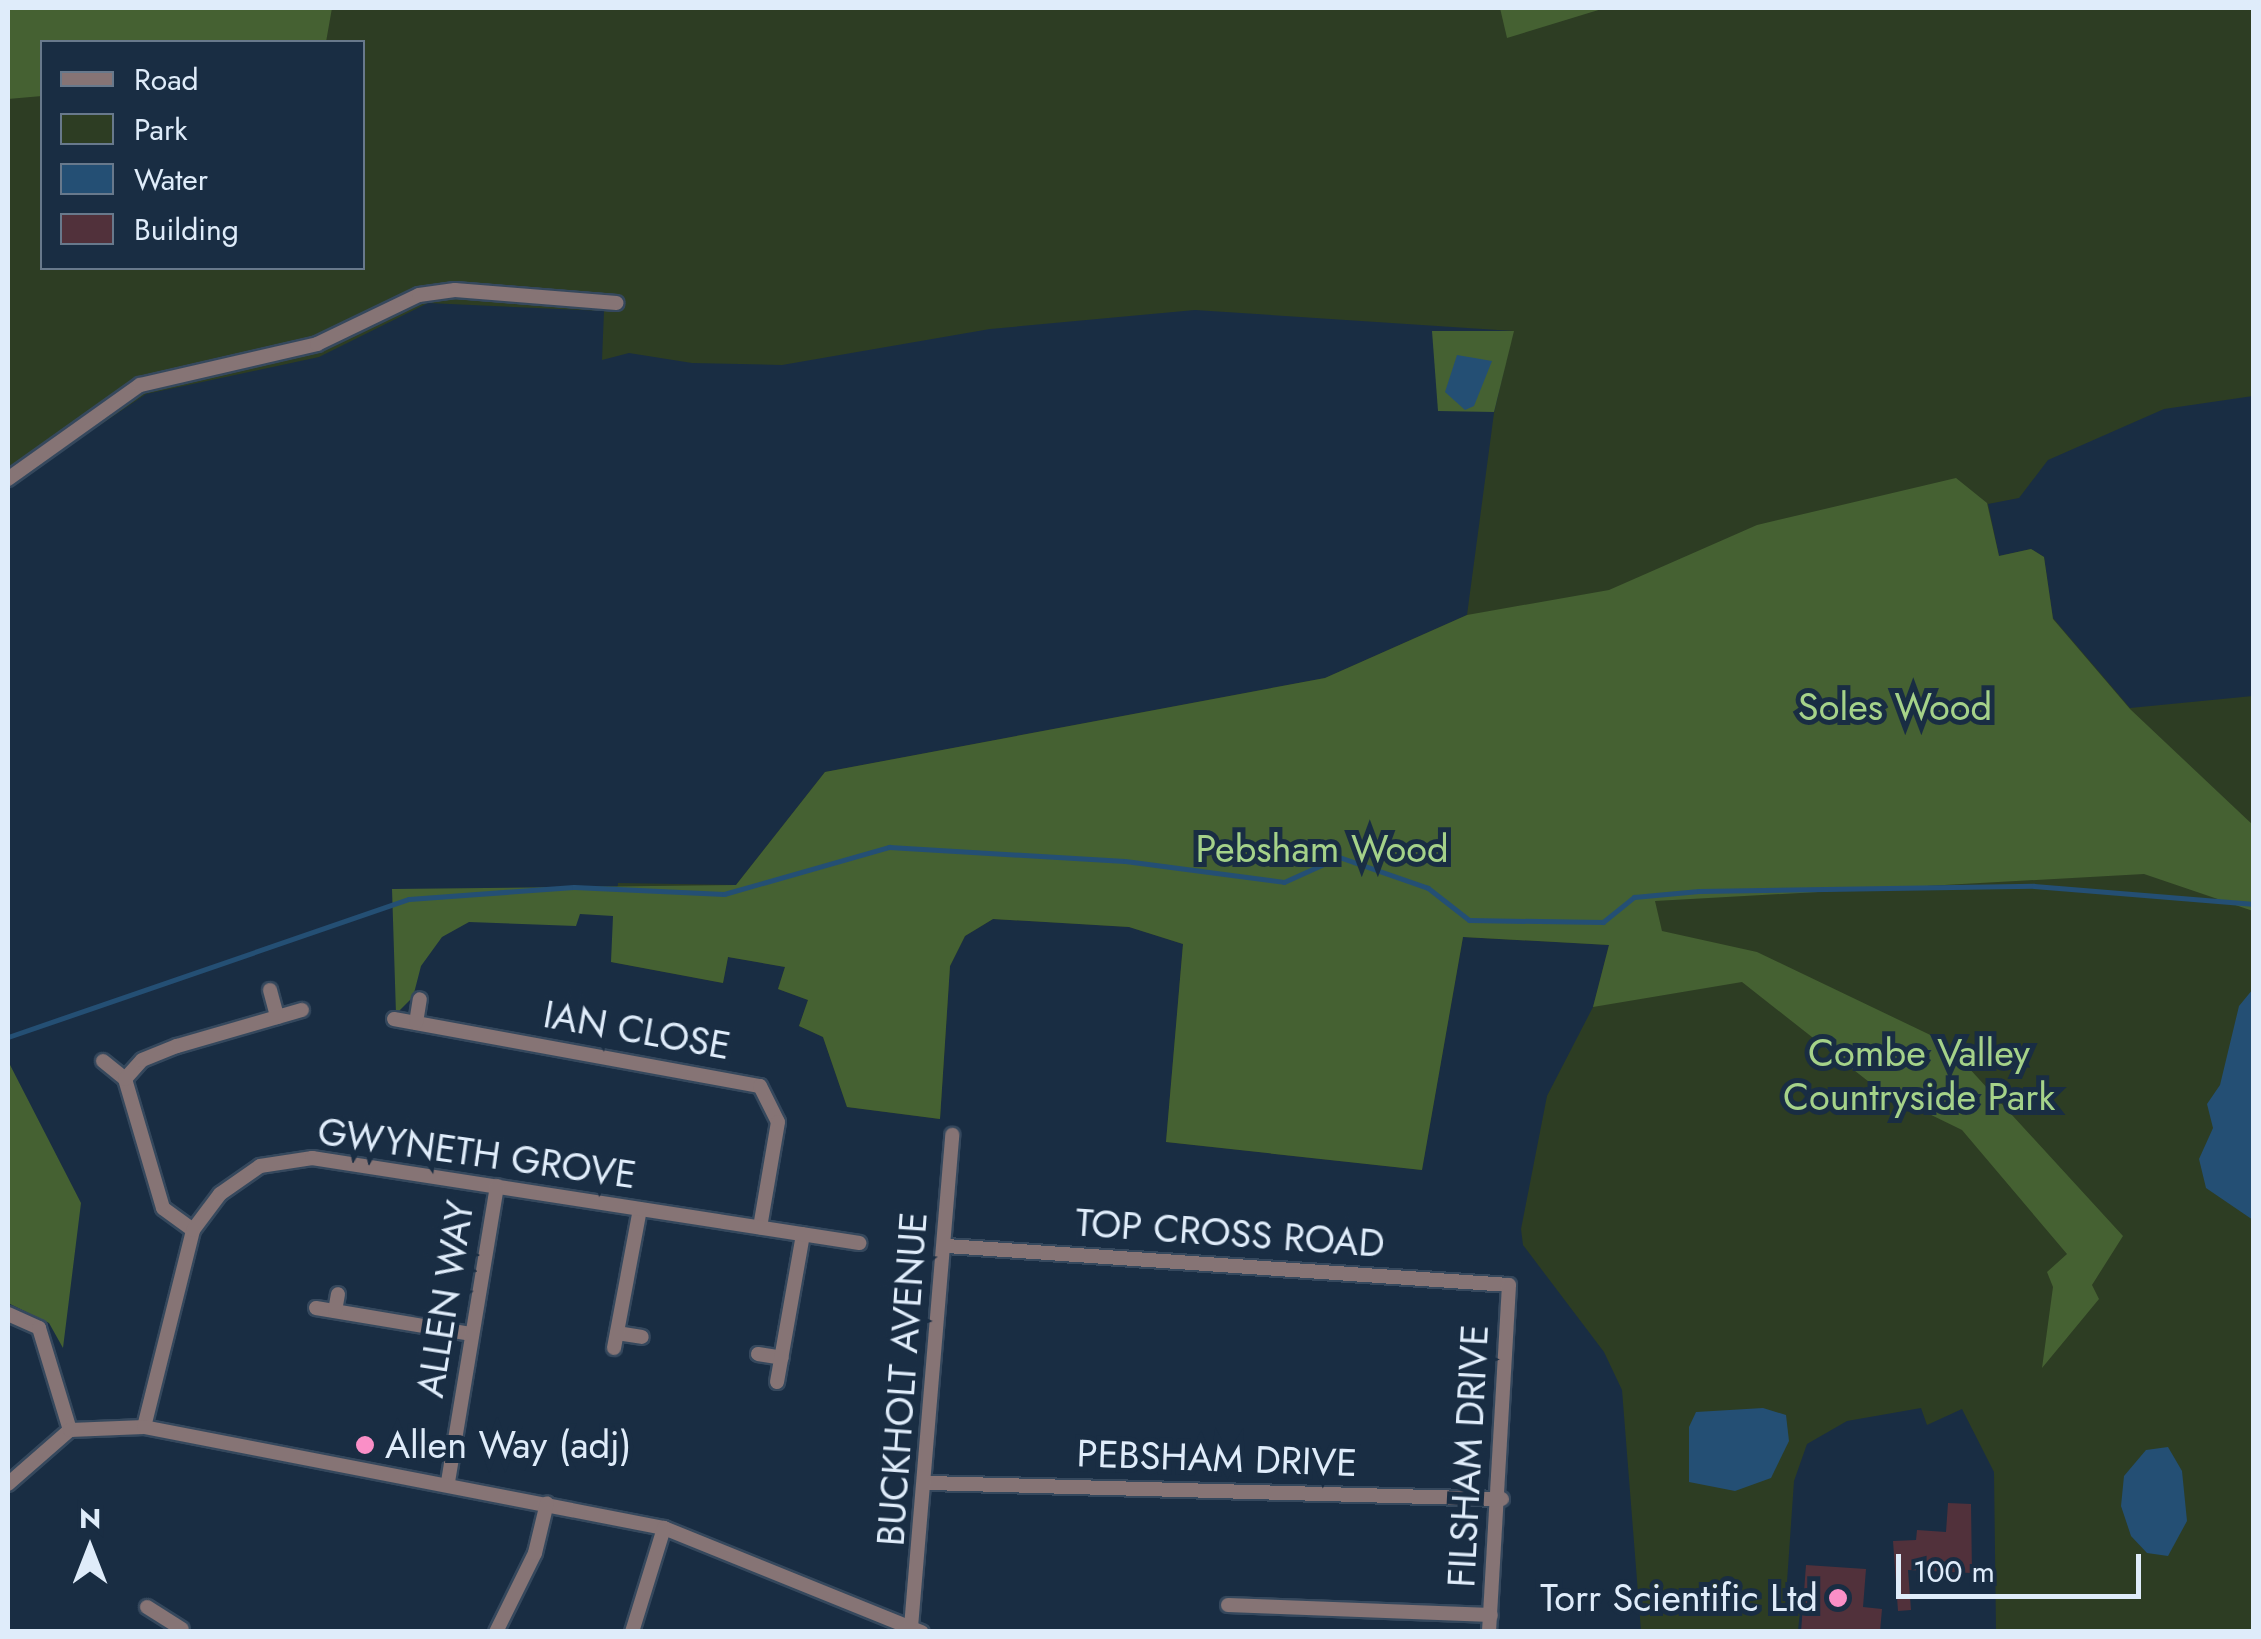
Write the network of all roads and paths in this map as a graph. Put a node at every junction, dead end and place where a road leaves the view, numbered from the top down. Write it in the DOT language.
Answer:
graph roads {
  1 [pos="616,303"];
  2 [pos="8,480"];
  3 [pos="270,990"];
  4 [pos="420,999"];
  5 [pos="302,1010"];
  6 [pos="277,1017"];
  7 [pos="394,1019"];
  8 [pos="416,1023"];
  9 [pos="103,1062"];
  10 [pos="125,1079"];
  11 [pos="952,1136"];
  12 [pos="496,1186"];
  13 [pos="640,1209"];
  14 [pos="760,1228"];
  15 [pos="193,1230"];
  16 [pos="803,1234"];
  17 [pos="859,1243"];
  18 [pos="947,1246"];
  19 [pos="1509,1285"];
  20 [pos="338,1294"];
  21 [pos="316,1308"];
  22 [pos="335,1311"];
  23 [pos="8,1314"];
  24 [pos="617,1332"];
  25 [pos="472,1334"];
  26 [pos="642,1337"];
  27 [pos="614,1348"];
  28 [pos="758,1354"];
  29 [pos="782,1358"];
  30 [pos="777,1382"];
  31 [pos="144,1427"];
  32 [pos="70,1430"];
  33 [pos="448,1482"];
  34 [pos="929,1482"];
  35 [pos="8,1484"];
  36 [pos="1502,1499"];
  37 [pos="547,1502"];
  38 [pos="664,1528"];
  39 [pos="1228,1605"];
  40 [pos="147,1607"];
  41 [pos="1491,1615"];
  42 [pos="160,1624"];
  43 [pos="182,1629"];
  44 [pos="917,1629"];
  45 [pos="496,1632"];
  46 [pos="632,1632"];
  47 [pos="1489,1632"];
  1 -- 2 [label="street"];
  3 -- 6 [label="street"];
  4 -- 8 [label="street"];
  5 -- 6 [label="street"];
  6 -- 10 [label="street"];
  7 -- 8 [label="street, IAN CLOSE"];
  8 -- 14 [label="street, IAN CLOSE"];
  9 -- 10 [label="street"];
  10 -- 15 [label="street"];
  11 -- 18 [label="street, BUCKHOLT AVENUE"];
  12 -- 13 [label="street, GWYNETH GROVE"];
  12 -- 15 [label="street, GWYNETH GROVE"];
  12 -- 25 [label="street, ALLEN WAY"];
  13 -- 14 [label="street, GWYNETH GROVE"];
  13 -- 24 [label="street"];
  14 -- 16 [label="street, GWYNETH GROVE"];
  15 -- 31 [label="street, GWYNETH GROVE"];
  16 -- 17 [label="street, GWYNETH GROVE"];
  16 -- 29 [label="street"];
  18 -- 19 [label="street, TOP CROSS ROAD"];
  18 -- 34 [label="street, BUCKHOLT AVENUE"];
  19 -- 36 [label="street, FILSHAM DRIVE"];
  20 -- 22 [label="street"];
  21 -- 22 [label="street"];
  22 -- 25 [label="street"];
  23 -- 32 [label="street"];
  24 -- 26 [label="street"];
  24 -- 27 [label="street"];
  25 -- 33 [label="street, ALLEN WAY"];
  28 -- 29 [label="street"];
  29 -- 30 [label="street"];
  31 -- 32 [label="street"];
  31 -- 33 [label="street"];
  32 -- 35 [label="street"];
  33 -- 37 [label="street"];
  34 -- 36 [label="street, PEBSHAM DRIVE"];
  34 -- 44 [label="street, BUCKHOLT AVENUE"];
  36 -- 41 [label="street, FILSHAM DRIVE"];
  37 -- 38 [label="street"];
  37 -- 45 [label="street"];
  38 -- 44 [label="street"];
  38 -- 46 [label="street"];
  39 -- 41 [label="street"];
  40 -- 42 [label="street"];
  41 -- 47 [label="street, FILSHAM DRIVE"];
  42 -- 43 [label="street"];
}
